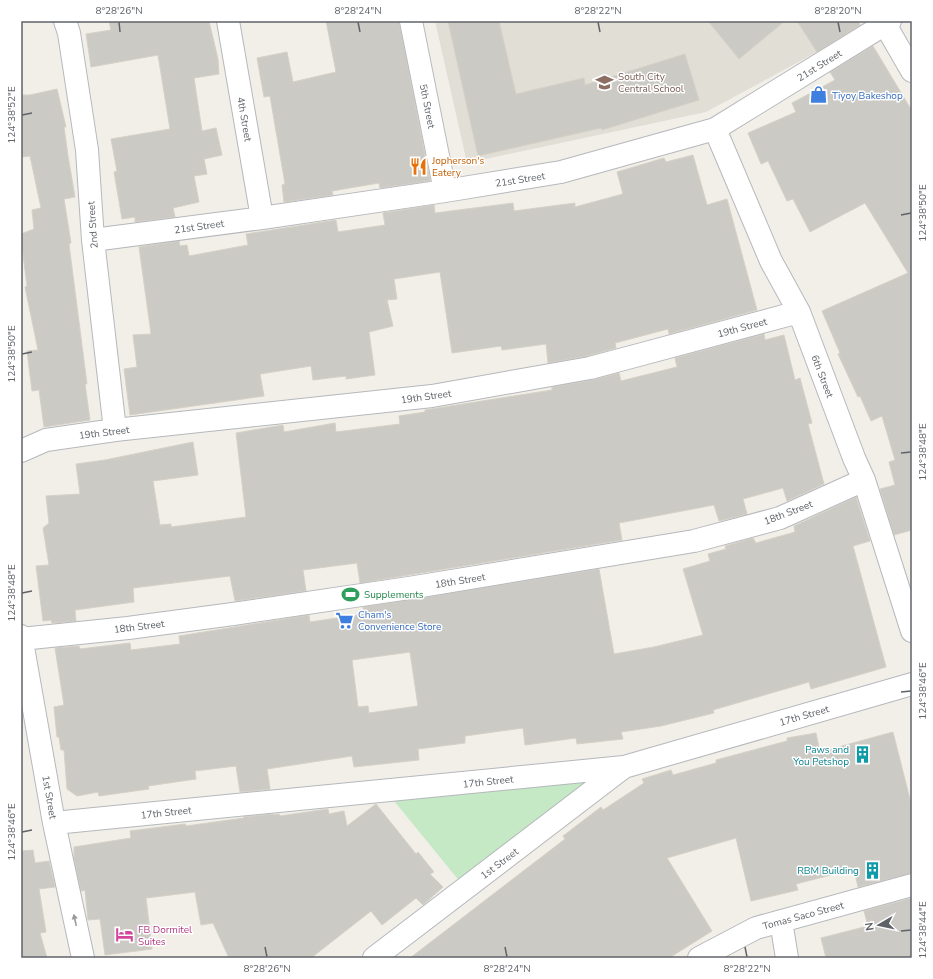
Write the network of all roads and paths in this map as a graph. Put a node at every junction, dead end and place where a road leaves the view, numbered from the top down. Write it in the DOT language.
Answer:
graph roads {
  1 [pos="65,21"];
  2 [pos="228,21"];
  3 [pos="411,21"];
  4 [pos="886,22"];
  5 [pos="912,71"];
  6 [pos="715,129"];
  7 [pos="445,191"];
  8 [pos="262,218"];
  9 [pos="93,240"];
  10 [pos="799,312"];
  11 [pos="115,430"];
  12 [pos="21,451"];
  13 [pos="864,480"];
  14 [pos="912,631"];
  15 [pos="21,636"];
  16 [pos="21,639"];
  17 [pos="912,684"];
  18 [pos="624,767"];
  19 [pos="54,823"];
  20 [pos="912,885"];
  21 [pos="781,921"];
  22 [pos="704,957"];
  23 [pos="83,958"];
  24 [pos="374,958"];
  25 [pos="787,958"];
  1 -- 9 [label="street, 2nd Street"];
  2 -- 8 [label="street, 4th Street"];
  3 -- 7 [label="street, 5th Street"];
  4 -- 5 [label="street"];
  4 -- 6 [label="street, 21st Street"];
  6 -- 7 [label="street, 21st Street"];
  6 -- 10 [label="street, 6th Street"];
  7 -- 8 [label="street, 21st Street"];
  8 -- 9 [label="street, 21st Street"];
  9 -- 11 [label="street, 2nd Street"];
  10 -- 11 [label="street, 19th Street"];
  10 -- 13 [label="street, 6th Street"];
  11 -- 12 [label="street, 19th Street"];
  13 -- 14 [label="street, 6th Street"];
  13 -- 16 [label="street, 18th Street"];
  15 -- 16 [label="street, 1st Street"];
  16 -- 19 [label="street, 1st Street"];
  17 -- 18 [label="street, 17th Street"];
  18 -- 19 [label="street, 17th Street"];
  18 -- 24 [label="street, 1st Street"];
  23 -- 19 [label="street, 1st Street, one-way"];
  20 -- 21 [label="street, Tomas Saco Street"];
  21 -- 22 [label="street, Tomas Saco Street"];
  21 -- 25 [label="street"];
}
